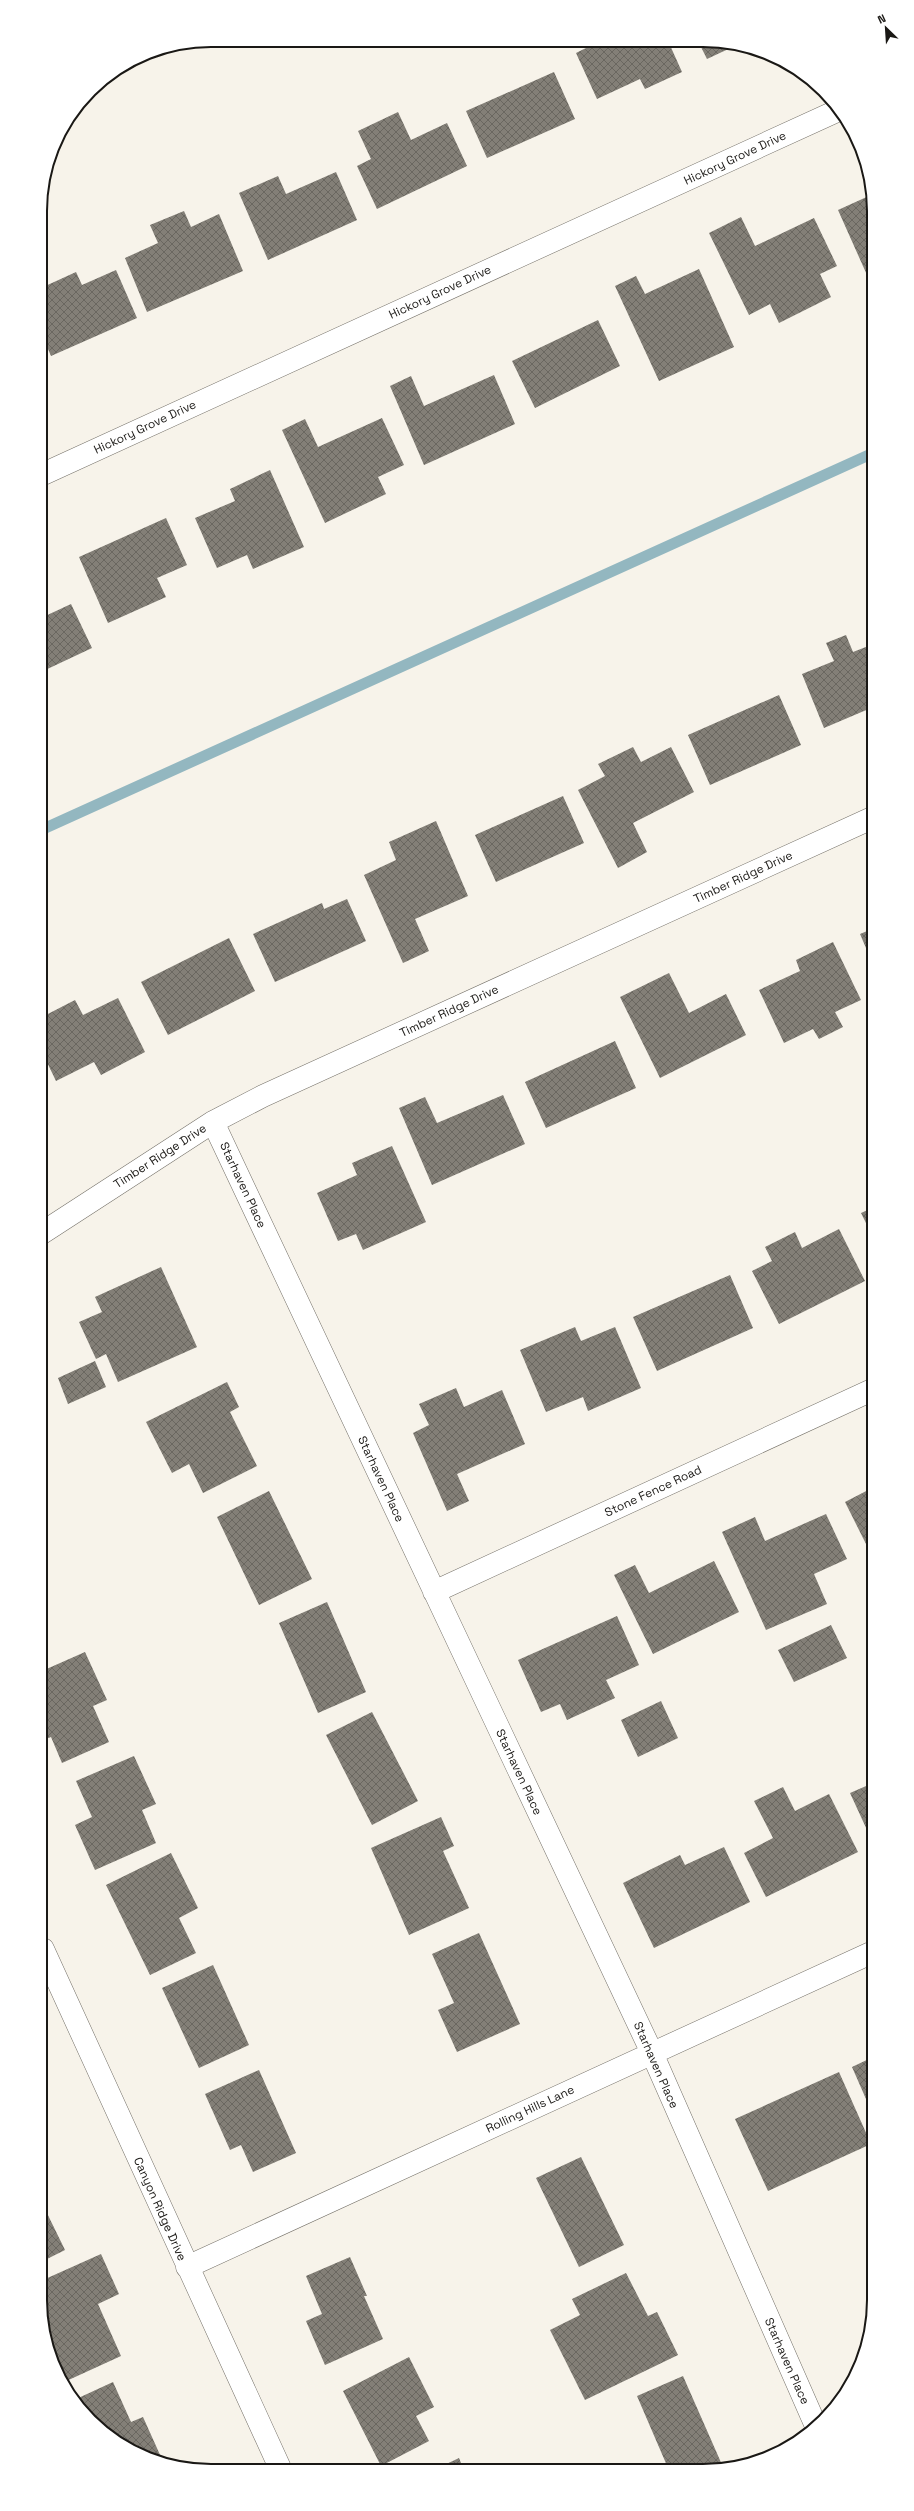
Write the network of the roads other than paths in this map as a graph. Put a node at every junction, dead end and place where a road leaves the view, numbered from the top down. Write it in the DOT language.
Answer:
graph roads {
  1 [pos="834,112"];
  2 [pos="47,472"];
  3 [pos="867,820"];
  4 [pos="213,1122"];
  5 [pos="47,1230"];
  6 [pos="867,1392"];
  7 [pos="434,1592"];
  8 [pos="867,1955"];
  9 [pos="47,1958"];
  10 [pos="652,2053"];
  11 [pos="187,2267"];
  12 [pos="814,2421"];
  13 [pos="278,2464"];
  1 -- 2 [label="street, Hickory Grove Drive"];
  3 -- 4 [label="street, Timber Ridge Drive"];
  4 -- 5 [label="street, Timber Ridge Drive"];
  4 -- 7 [label="street, Starhaven Place"];
  6 -- 7 [label="street, Stone Fence Road"];
  7 -- 10 [label="street, Starhaven Place"];
  8 -- 10 [label="street, Rolling Hills Lane"];
  9 -- 11 [label="street, Canyon Ridge Drive"];
  10 -- 11 [label="street, Rolling Hills Lane"];
  10 -- 12 [label="street, Starhaven Place"];
  11 -- 13 [label="street, Canyon Ridge Drive"];
}
